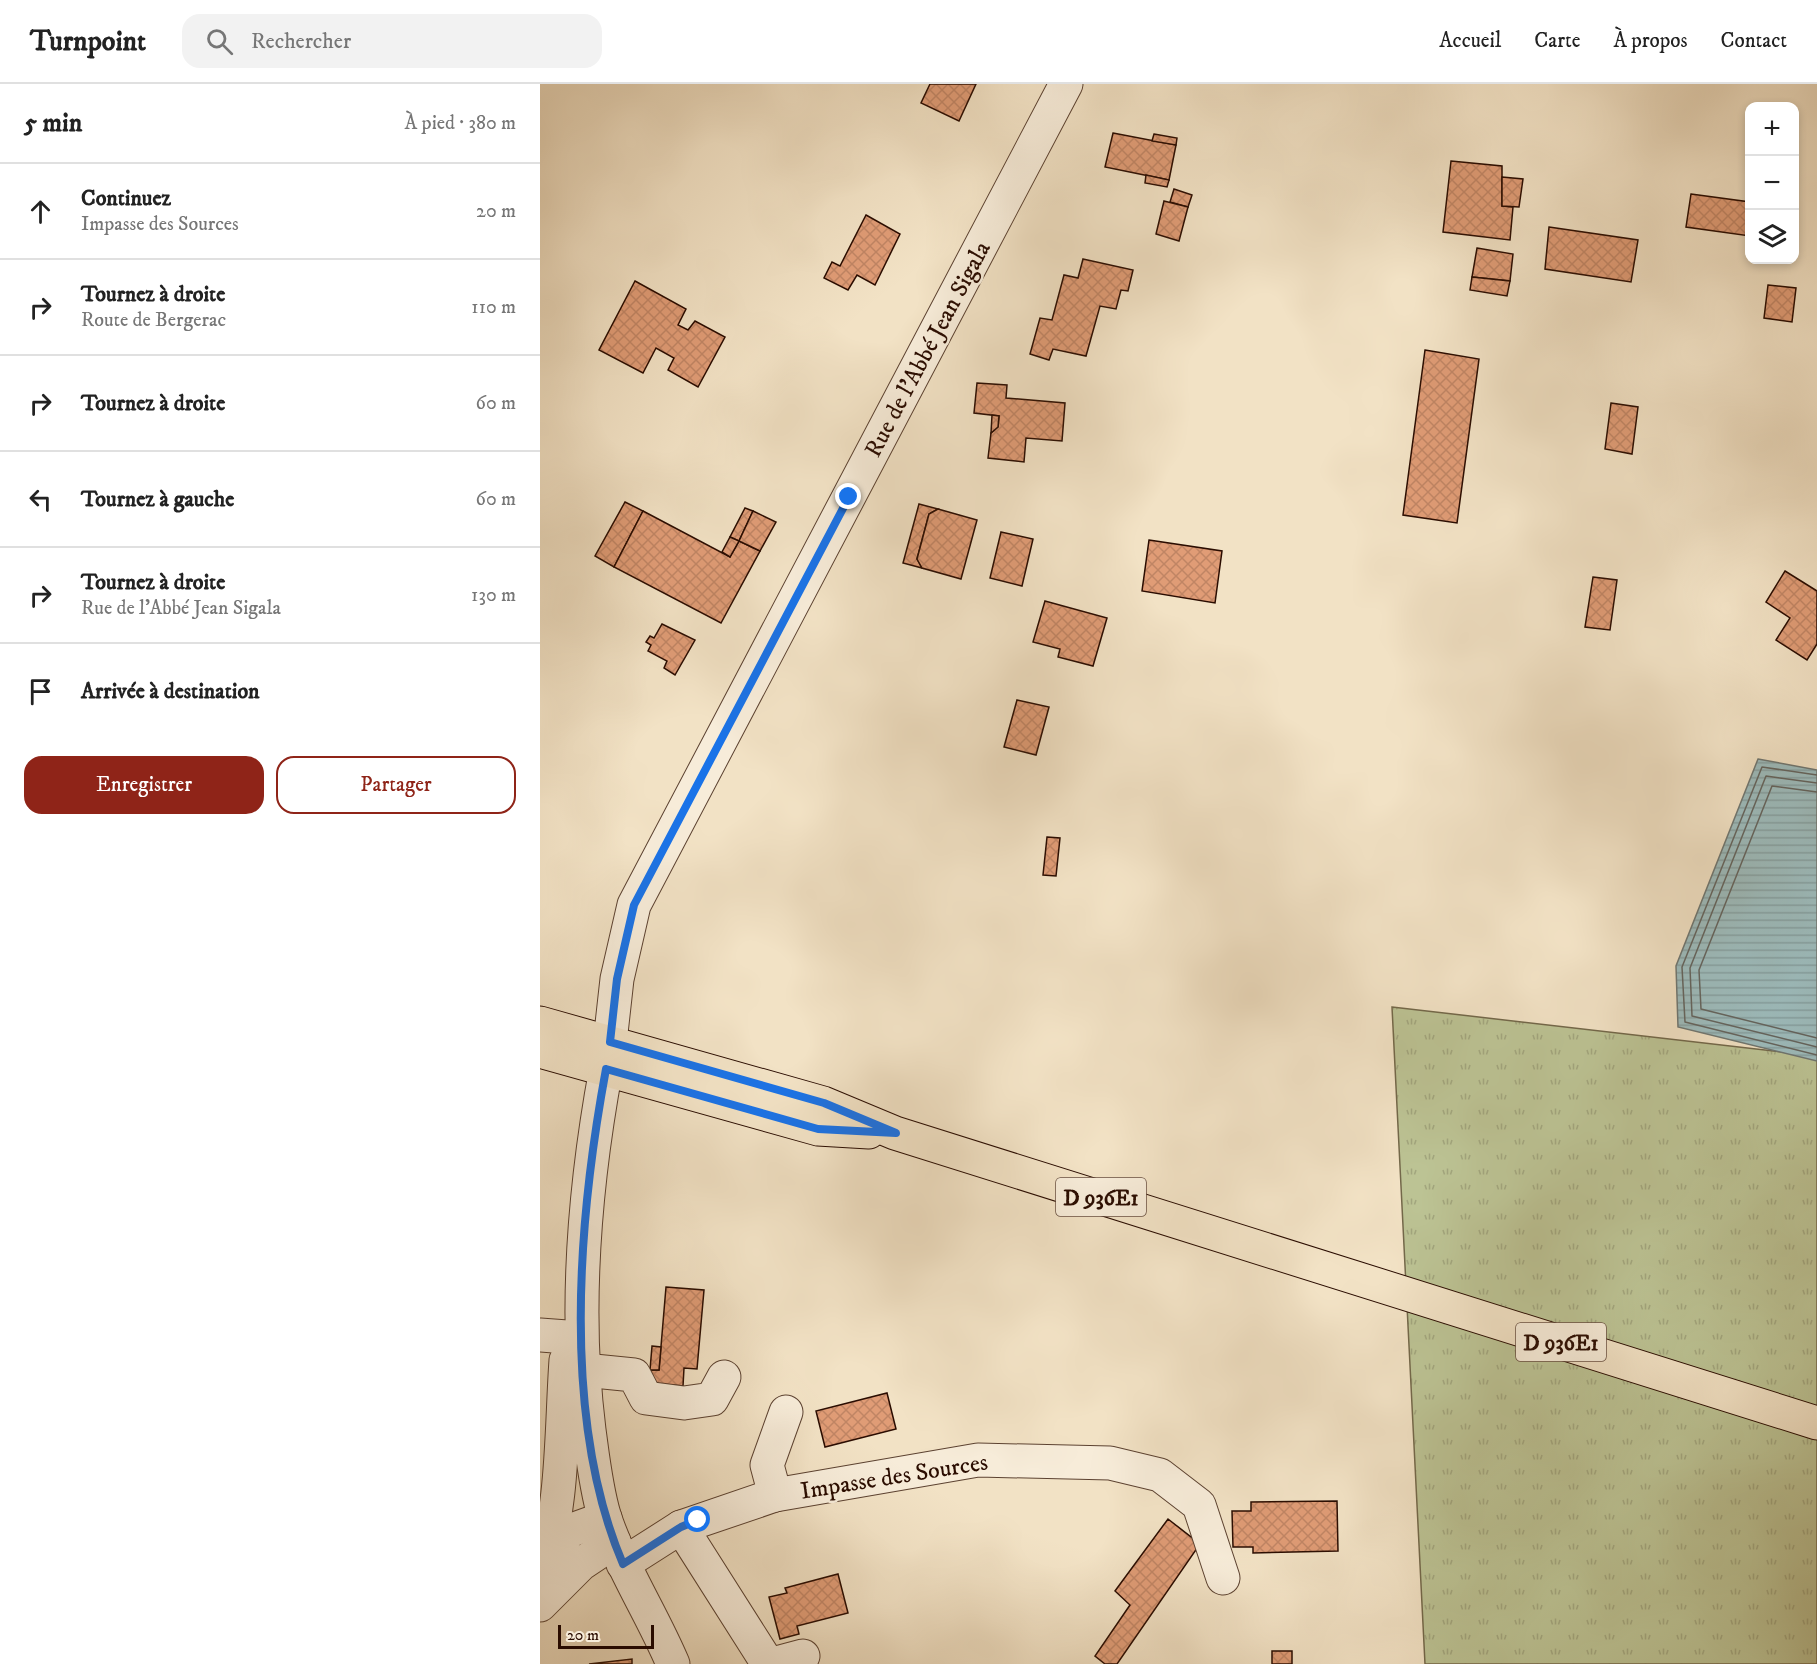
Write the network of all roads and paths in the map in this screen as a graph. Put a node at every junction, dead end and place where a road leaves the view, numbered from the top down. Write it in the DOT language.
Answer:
graph roads {
  1 [pos="1066,84"];
  2 [pos="540,1023"];
  3 [pos="540,1051"];
  4 [pos="608,1056"];
  5 [pos="563,1327"];
  6 [pos="724,1377"];
  7 [pos="563,1386"];
  8 [pos="786,1412"];
  9 [pos="1817,1423"];
  10 [pos="775,1495"];
  11 [pos="681,1527"];
  12 [pos="614,1541"];
  13 [pos="541,1574"];
  14 [pos="1223,1578"];
  15 [pos="540,1605"];
  16 [pos="672,1664"];
  17 [pos="768,1664"];
  1 -- 4 [label="street, Rue de l'Abbé Jean Sigala"];
  2 -- 4 [label="main road, D 936E1"];
  3 -- 4 [label="main road, D 936E1"];
  4 -- 5 [label="street, Rue de l'Abbé Jean Sigala"];
  4 -- 9 [label="main road, D 936E1"];
  5 -- 7 [label="street, Rue de l'Abbé Jean Sigala"];
  6 -- 7 [label="street"];
  7 -- 12 [label="street"];
  7 -- 13 [label="street"];
  8 -- 10 [label="street"];
  10 -- 11 [label="street, Impasse des Sources"];
  10 -- 14 [label="street, Impasse des Sources"];
  11 -- 12 [label="street, Impasse des Sources"];
  11 -- 17 [label="street"];
  12 -- 13 [label="street"];
  12 -- 15 [label="street"];
  12 -- 16 [label="street"];
}
